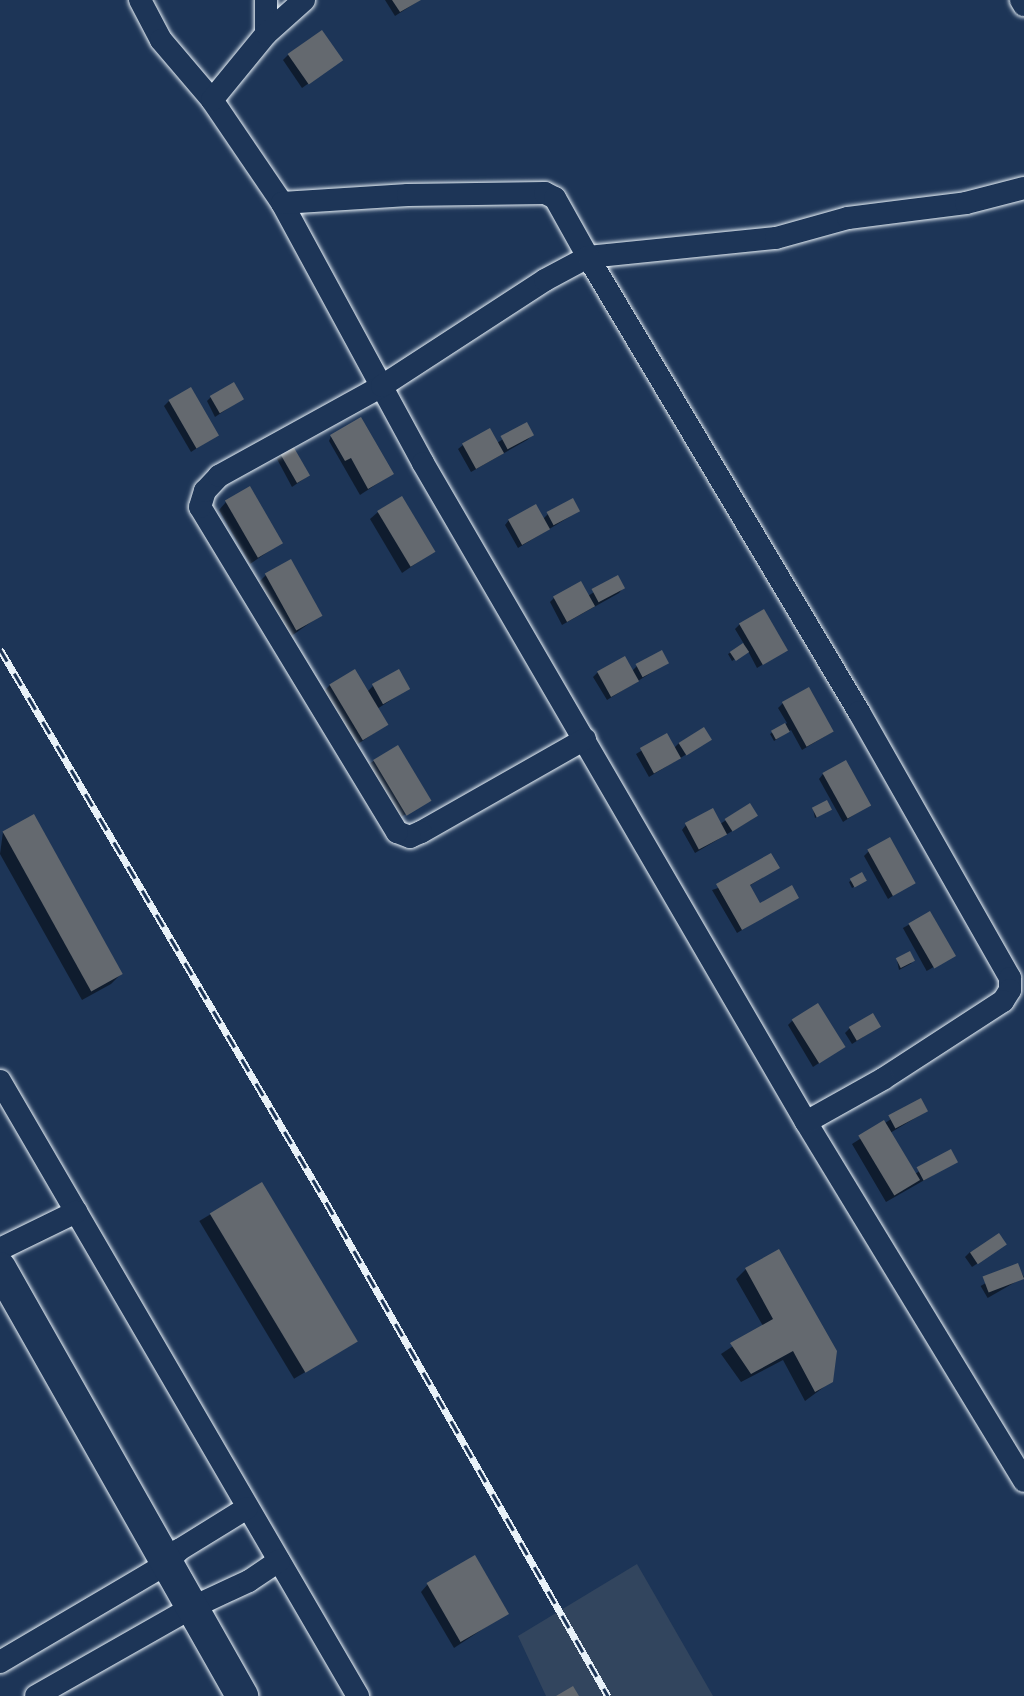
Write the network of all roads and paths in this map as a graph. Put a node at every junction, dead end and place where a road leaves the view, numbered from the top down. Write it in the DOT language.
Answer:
graph roads {
  1 [pos="140,0"];
  2 [pos="266,0"];
  3 [pos="303,0"];
  4 [pos="1021,0"];
  5 [pos="1024,5"];
  6 [pos="266,34"];
  7 [pos="212,100"];
  8 [pos="1024,188"];
  9 [pos="282,203"];
  10 [pos="588,257"];
  11 [pos="382,386"];
  12 [pos="585,739"];
  13 [pos="0,1081"];
  14 [pos="806,1122"];
  15 [pos="76,1212"];
  16 [pos="0,1249"];
  17 [pos="0,1268"];
  18 [pos="1024,1481"];
  19 [pos="247,1508"];
  20 [pos="279,1561"];
  21 [pos="165,1564"];
  22 [pos="191,1608"];
  23 [pos="0,1662"];
  24 [pos="36,1696"];
  25 [pos="242,1696"];
  26 [pos="358,1696"];
  1 -- 7 [label="street"];
  2 -- 6 [label="street"];
  3 -- 6 [label="street"];
  4 -- 5 [label="street"];
  6 -- 7 [label="street"];
  7 -- 9 [label="street"];
  8 -- 10 [label="street"];
  9 -- 10 [label="street"];
  9 -- 11 [label="street"];
  10 -- 11 [label="street"];
  10 -- 14 [label="street"];
  11 -- 12 [label="street"];
  11 -- 12 [label="street"];
  12 -- 14 [label="street"];
  13 -- 15 [label="street"];
  14 -- 18 [label="street"];
  15 -- 16 [label="street"];
  15 -- 19 [label="street"];
  17 -- 21 [label="street"];
  19 -- 20 [label="street"];
  19 -- 21 [label="street"];
  20 -- 22 [label="street"];
  20 -- 26 [label="street"];
  21 -- 22 [label="street"];
  21 -- 23 [label="street"];
  22 -- 24 [label="street"];
  22 -- 25 [label="street"];
}
